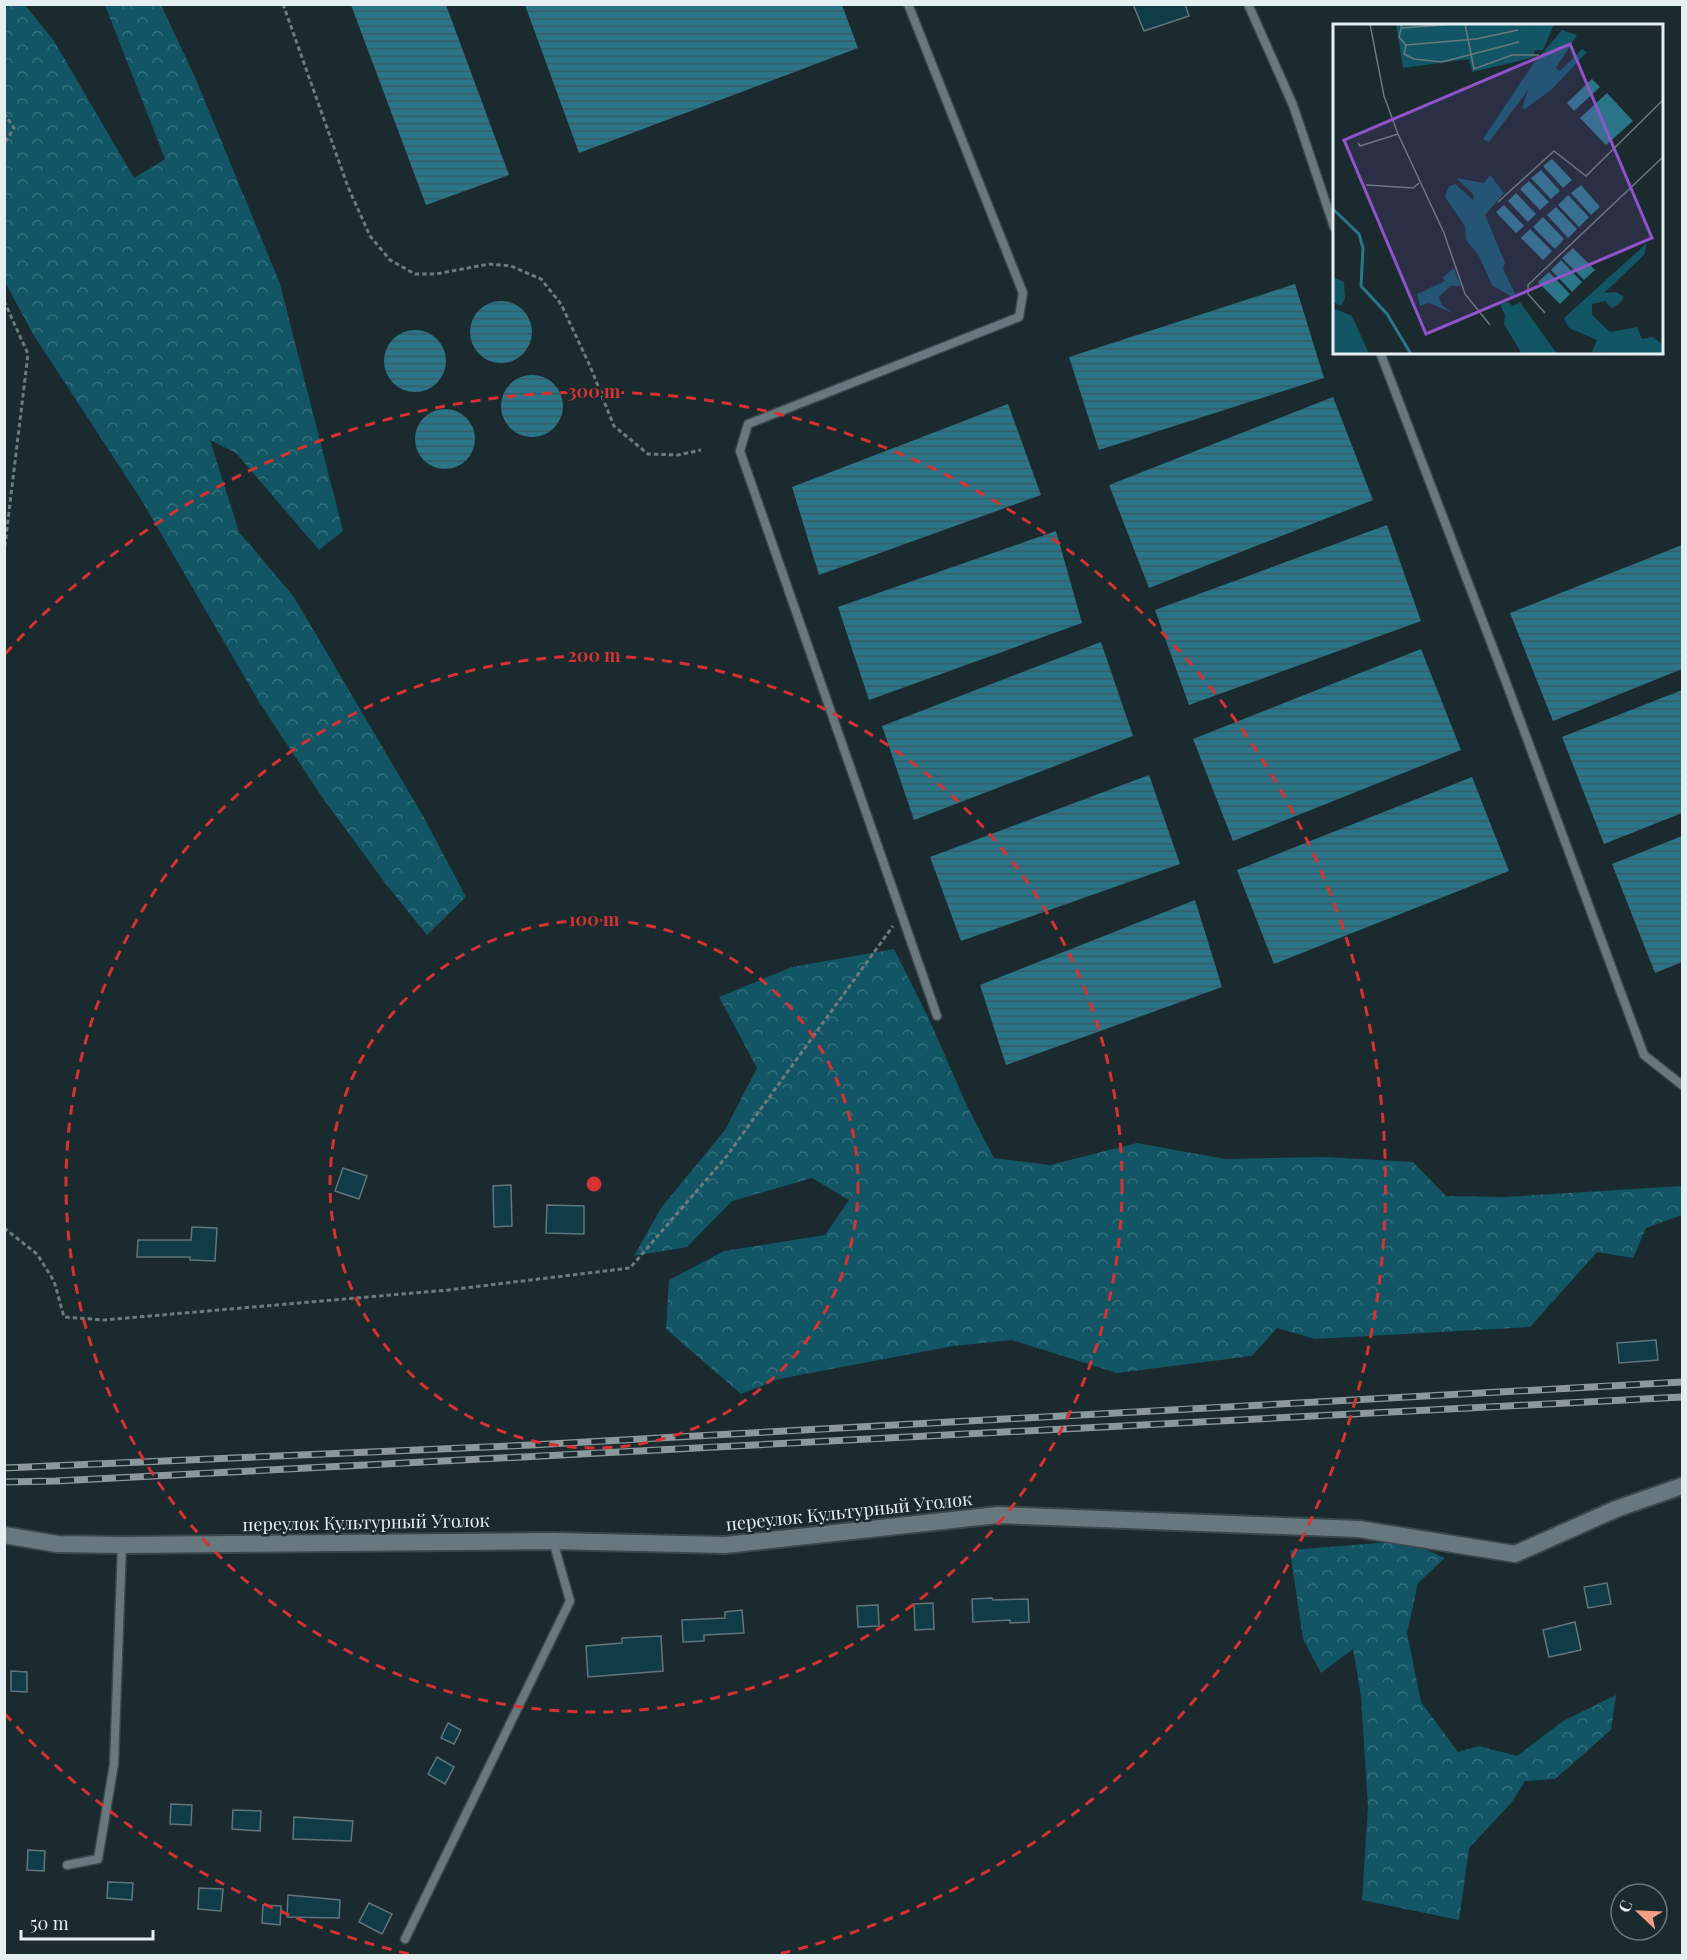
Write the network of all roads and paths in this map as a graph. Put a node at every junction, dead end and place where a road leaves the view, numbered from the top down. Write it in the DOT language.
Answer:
graph roads {
  1 [pos="283,4"];
  2 [pos="908,4"];
  3 [pos="1248,4"];
  4 [pos="4,113"];
  5 [pos="4,144"];
  6 [pos="1333,221"];
  7 [pos="4,302"];
  8 [pos="1381,354"];
  9 [pos="701,450"];
  10 [pos="4,553"];
  11 [pos="902,914"];
  12 [pos="937,1016"];
  13 [pos="1683,1085"];
  14 [pos="4,1228"];
  15 [pos="1683,1486"];
  16 [pos="4,1534"];
  17 [pos="553,1541"];
  18 [pos="122,1545"];
  19 [pos="67,1865"];
  20 [pos="405,1939"];
  1 -- 9 [label="path"];
  2 -- 11 [label="lane"];
  3 -- 6 [label="lane"];
  4 -- 5 [label="path"];
  7 -- 10 [label="path"];
  8 -- 13 [label="lane"];
  11 -- 12 [label="lane"];
  11 -- 14 [label="path"];
  15 -- 17 [label="street, переулок Культурный Уголок"];
  16 -- 18 [label="street, переулок Культурный Уголок"];
  17 -- 18 [label="street, переулок Культурный Уголок"];
  17 -- 20 [label="lane"];
  18 -- 19 [label="lane"];
}
